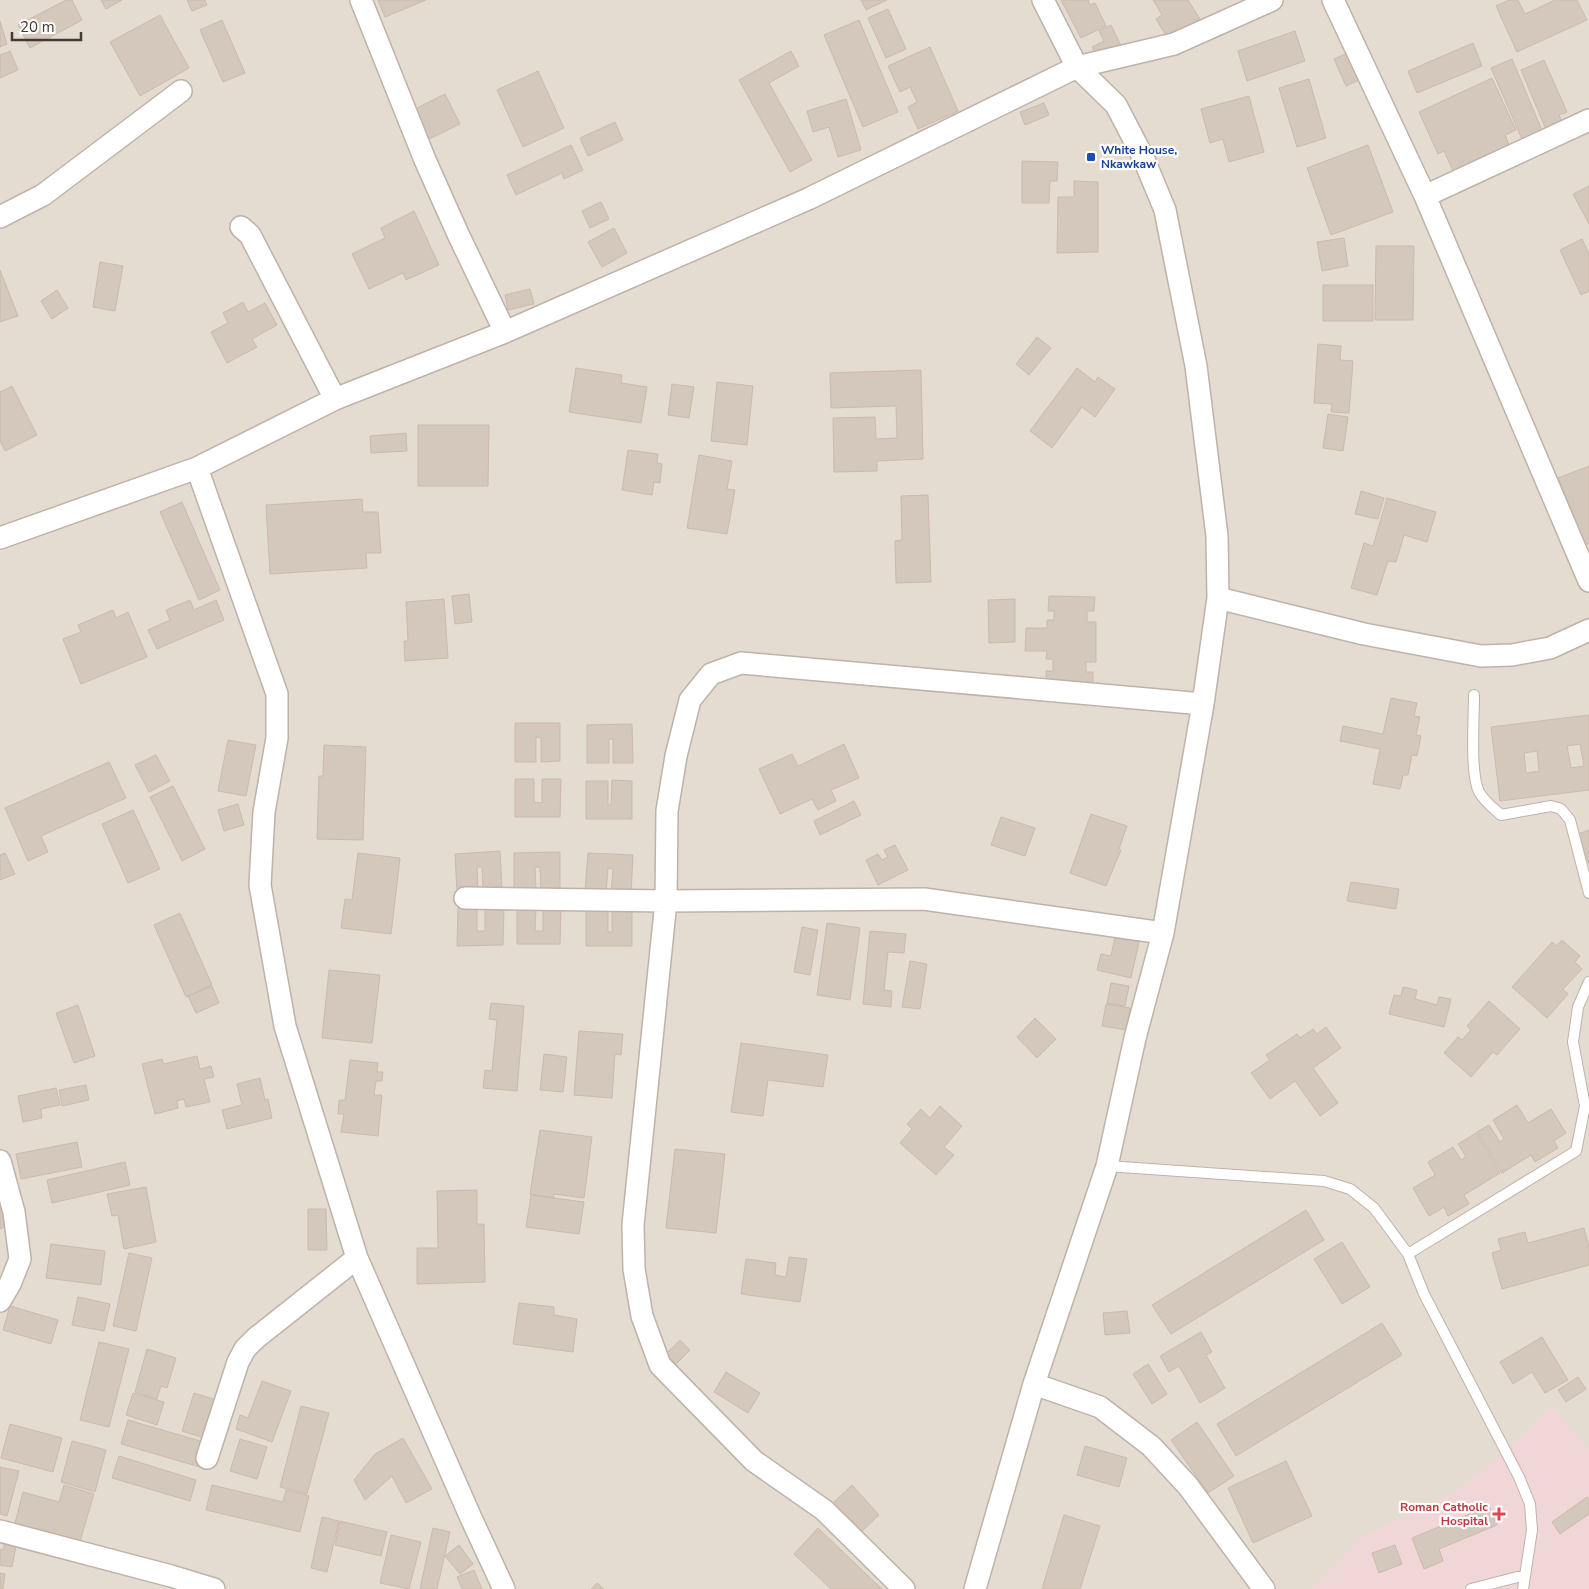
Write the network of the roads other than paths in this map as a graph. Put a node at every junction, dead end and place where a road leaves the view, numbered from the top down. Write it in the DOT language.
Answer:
graph roads {
  1 [pos="362,0"];
  2 [pos="1043,0"];
  3 [pos="1272,0"];
  4 [pos="1333,0"];
  5 [pos="1077,67"];
  6 [pos="181,91"];
  7 [pos="1589,120"];
  8 [pos="1425,196"];
  9 [pos="0,217"];
  10 [pos="241,227"];
  11 [pos="505,332"];
  12 [pos="335,399"];
  13 [pos="197,468"];
  14 [pos="0,538"];
  15 [pos="1589,581"];
  16 [pos="1218,598"];
  17 [pos="1589,630"];
  18 [pos="1474,695"];
  19 [pos="1203,704"];
  20 [pos="1589,893"];
  21 [pos="465,898"];
  22 [pos="666,901"];
  23 [pos="1163,934"];
  24 [pos="1589,982"];
  25 [pos="0,1161"];
  26 [pos="1107,1166"];
  27 [pos="1408,1254"];
  28 [pos="357,1258"];
  29 [pos="0,1301"];
  30 [pos="1034,1384"];
  31 [pos="207,1458"];
  32 [pos="0,1531"];
  33 [pos="1525,1575"];
  34 [pos="214,1589"];
  35 [pos="504,1589"];
  36 [pos="904,1589"];
  37 [pos="975,1589"];
  38 [pos="1264,1589"];
  39 [pos="1471,1589"];
  40 [pos="1523,1589"];
  1 -- 11 [label="street"];
  2 -- 5 [label="street"];
  3 -- 5 [label="street"];
  4 -- 8 [label="street"];
  5 -- 11 [label="street"];
  5 -- 16 [label="street"];
  6 -- 9 [label="street"];
  7 -- 8 [label="street"];
  8 -- 15 [label="street"];
  10 -- 12 [label="street"];
  11 -- 12 [label="street"];
  12 -- 13 [label="street"];
  13 -- 14 [label="street"];
  13 -- 28 [label="street"];
  16 -- 17 [label="street"];
  16 -- 19 [label="street"];
  18 -- 20 [label="lane"];
  19 -- 22 [label="street"];
  19 -- 23 [label="street"];
  21 -- 22 [label="street"];
  22 -- 23 [label="street"];
  22 -- 36 [label="street"];
  23 -- 26 [label="street"];
  24 -- 27 [label="lane"];
  25 -- 29 [label="street"];
  26 -- 27 [label="lane"];
  26 -- 30 [label="street"];
  27 -- 33 [label="lane"];
  28 -- 31 [label="street"];
  28 -- 35 [label="street"];
  30 -- 37 [label="street"];
  30 -- 38 [label="street"];
  32 -- 34 [label="street"];
  33 -- 39 [label="lane"];
  33 -- 40 [label="lane"];
}
